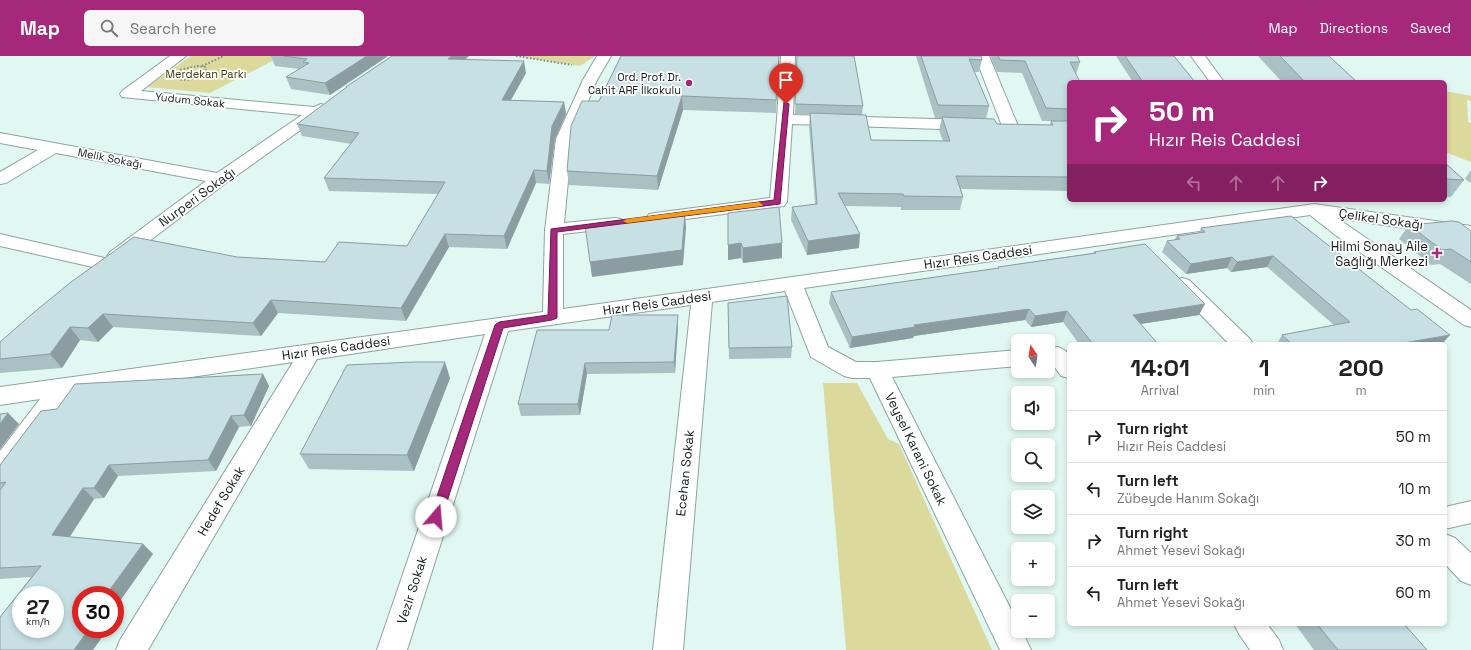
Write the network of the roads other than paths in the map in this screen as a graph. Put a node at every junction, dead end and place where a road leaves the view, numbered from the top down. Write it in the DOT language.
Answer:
graph roads {
  1 [pos="179,56"];
  2 [pos="604,56"];
  3 [pos="788,56"];
  4 [pos="982,56"];
  5 [pos="1198,56"];
  6 [pos="1216,80"];
  7 [pos="334,100"];
  8 [pos="316,112"];
  9 [pos="785,119"];
  10 [pos="0,138"];
  11 [pos="53,148"];
  12 [pos="0,179"];
  13 [pos="220,179"];
  14 [pos="1311,205"];
  15 [pos="554,230"];
  16 [pos="1471,232"];
  17 [pos="1133,235"];
  18 [pos="0,240"];
  19 [pos="1150,251"];
  20 [pos="106,264"];
  21 [pos="1171,273"];
  22 [pos="87,279"];
  23 [pos="792,284"];
  24 [pos="702,296"];
  25 [pos="552,318"];
  26 [pos="1471,320"];
  27 [pos="499,325"];
  28 [pos="1240,342"];
  29 [pos="310,352"];
  30 [pos="1055,355"];
  31 [pos="1011,359"];
  32 [pos="1067,367"];
  33 [pos="877,370"];
  34 [pos="62,387"];
  35 [pos="0,396"];
  36 [pos="0,470"];
  37 [pos="1471,512"];
  38 [pos="1447,518"];
  39 [pos="1447,548"];
  40 [pos="1471,572"];
  41 [pos="1250,626"];
  42 [pos="131,650"];
  43 [pos="392,650"];
  44 [pos="668,650"];
  45 [pos="1016,650"];
  46 [pos="1268,650"];
  1 -- 8 [label="street, Yudum Sokak"];
  2 -- 15 [label="street"];
  3 -- 9 [label="street"];
  4 -- 9 [label="street"];
  5 -- 6 [label="street"];
  7 -- 8 [label="street, Nurperi Sokağı"];
  8 -- 13 [label="street, Nurperi Sokağı"];
  9 -- 15 [label="street"];
  10 -- 11 [label="street, Melik Sokağı"];
  11 -- 12 [label="street"];
  11 -- 13 [label="street, Melik Sokağı"];
  13 -- 20 [label="street, Nurperi Sokağı"];
  14 -- 16 [label="street, Çelikel Sokağı"];
  14 -- 17 [label="street, Hızır Reis Caddesi"];
  14 -- 26 [label="street"];
  15 -- 25 [label="street"];
  17 -- 19 [label="street"];
  17 -- 23 [label="street, Hızır Reis Caddesi"];
  18 -- 20 [label="street"];
  20 -- 22 [label="street, Nurperi Sokağı"];
  21 -- 28 [label="street"];
  23 -- 24 [label="street, Hızır Reis Caddesi"];
  23 -- 33 [label="street"];
  24 -- 25 [label="street, Hızır Reis Caddesi"];
  24 -- 44 [label="street, Ecehan Sokak"];
  25 -- 27 [label="street, Hızır Reis Caddesi"];
  27 -- 29 [label="street, Hızır Reis Caddesi"];
  27 -- 43 [label="street, Vezir Sokak"];
  29 -- 34 [label="street, Hızır Reis Caddesi"];
  29 -- 42 [label="street, Hedef Sokak"];
  30 -- 32 [label="street"];
  31 -- 33 [label="street"];
  33 -- 45 [label="street, Veysel Karani Sokak"];
  34 -- 35 [label="street, Hızır Reis Caddesi"];
  34 -- 36 [label="street"];
  37 -- 38 [label="street"];
  39 -- 40 [label="street"];
  41 -- 46 [label="street"];
}
